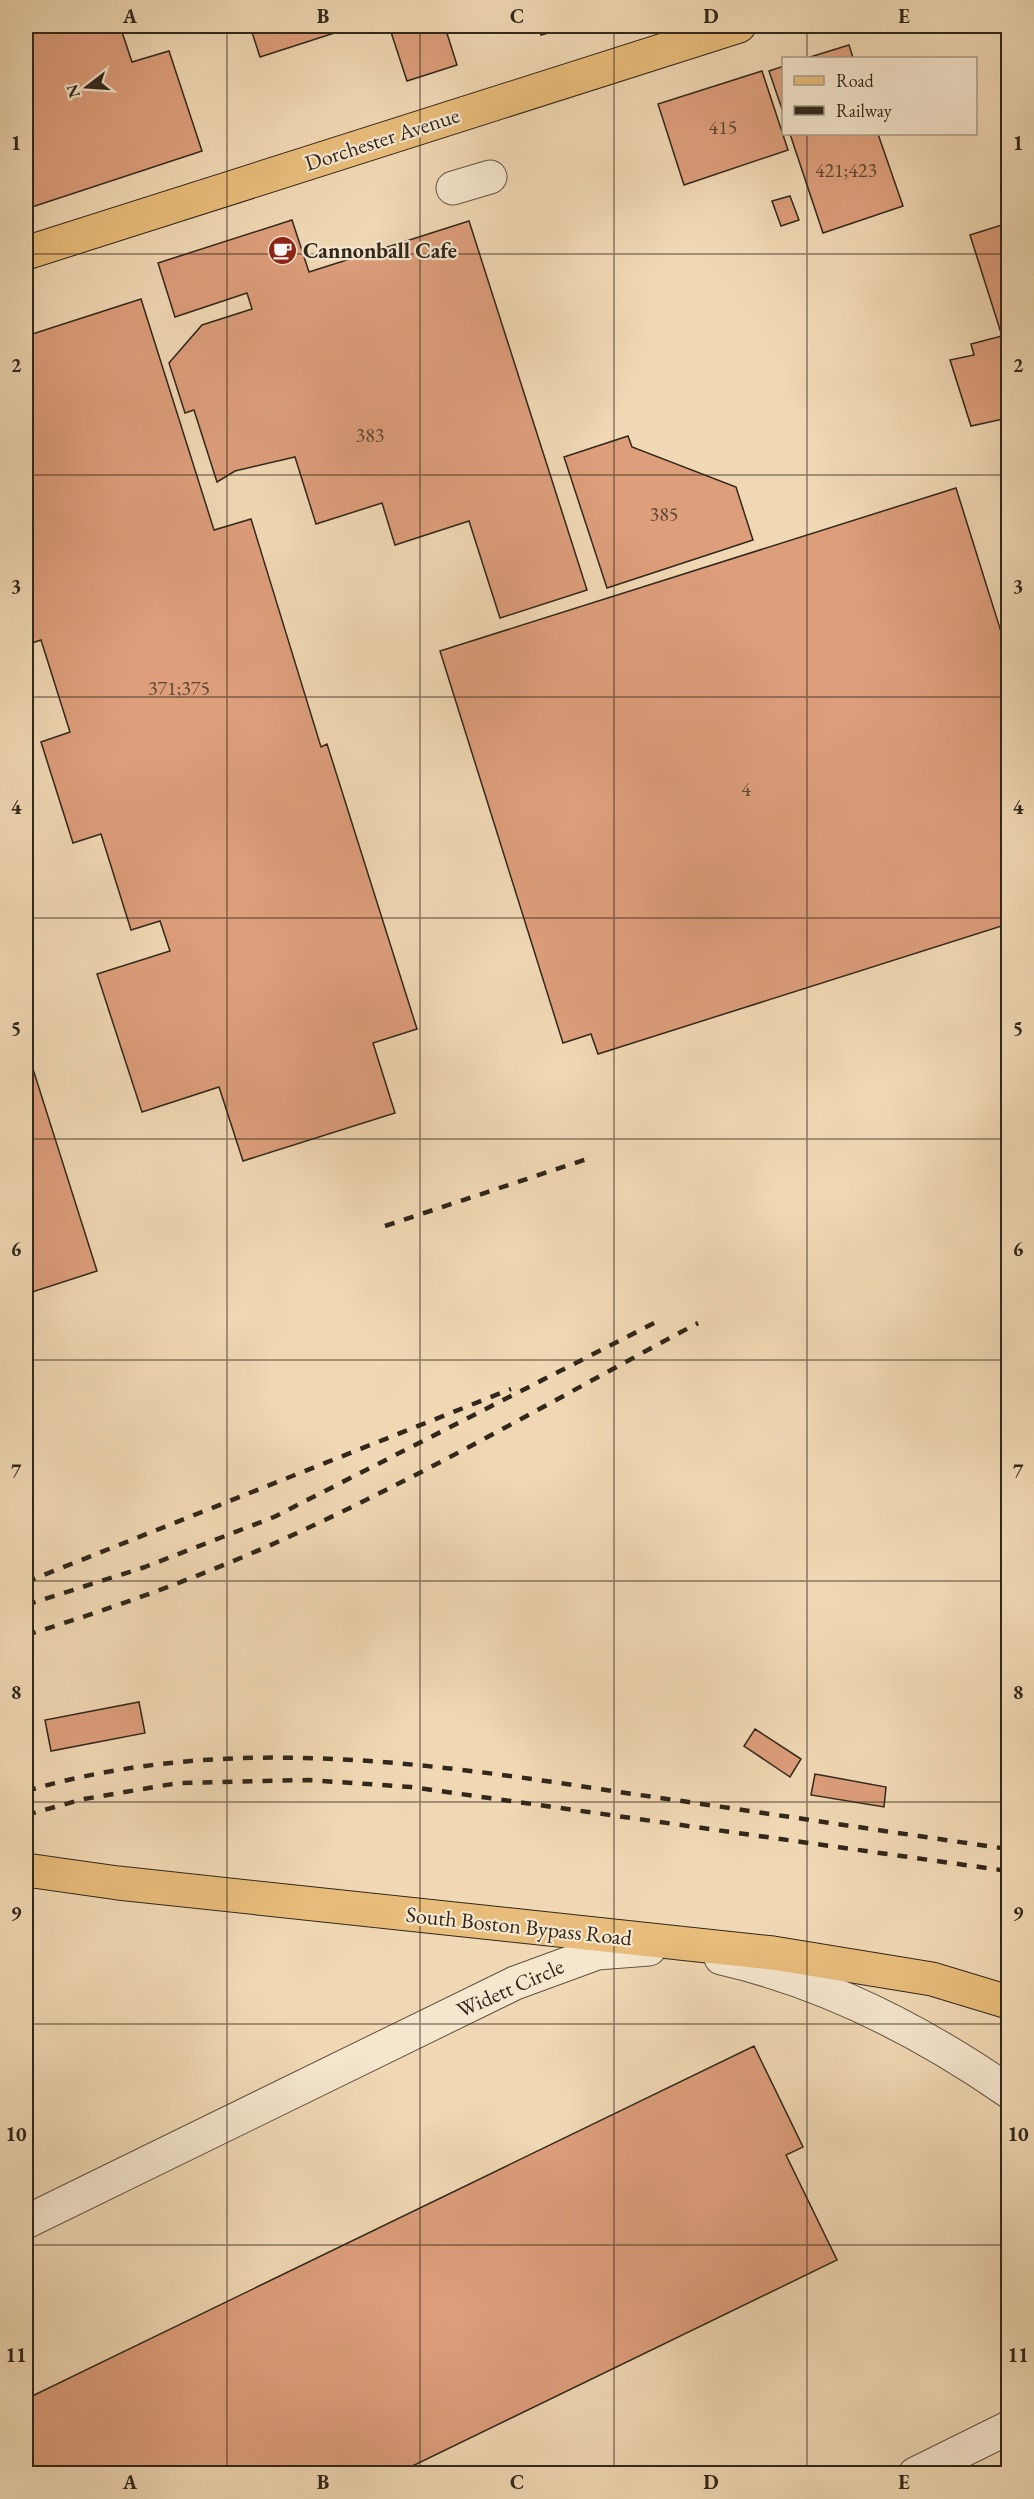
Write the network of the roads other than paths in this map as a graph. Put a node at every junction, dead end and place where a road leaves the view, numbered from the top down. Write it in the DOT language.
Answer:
graph roads {
  1 [pos="739,26"];
  2 [pos="490,177"];
  3 [pos="453,188"];
  4 [pos="26,253"];
  5 [pos="26,1870"];
  6 [pos="1008,2002"];
  7 [pos="1008,2091"];
  8 [pos="26,2222"];
  9 [pos="1008,2428"];
  10 [pos="915,2474"];
  1 -- 4 [label="main road, Dorchester Avenue"];
  2 -- 3 [label="street"];
  5 -- 6 [label="main road, South Boston Bypass Road"];
  7 -- 8 [label="street, Widett Circle"];
  9 -- 10 [label="street"];
}
